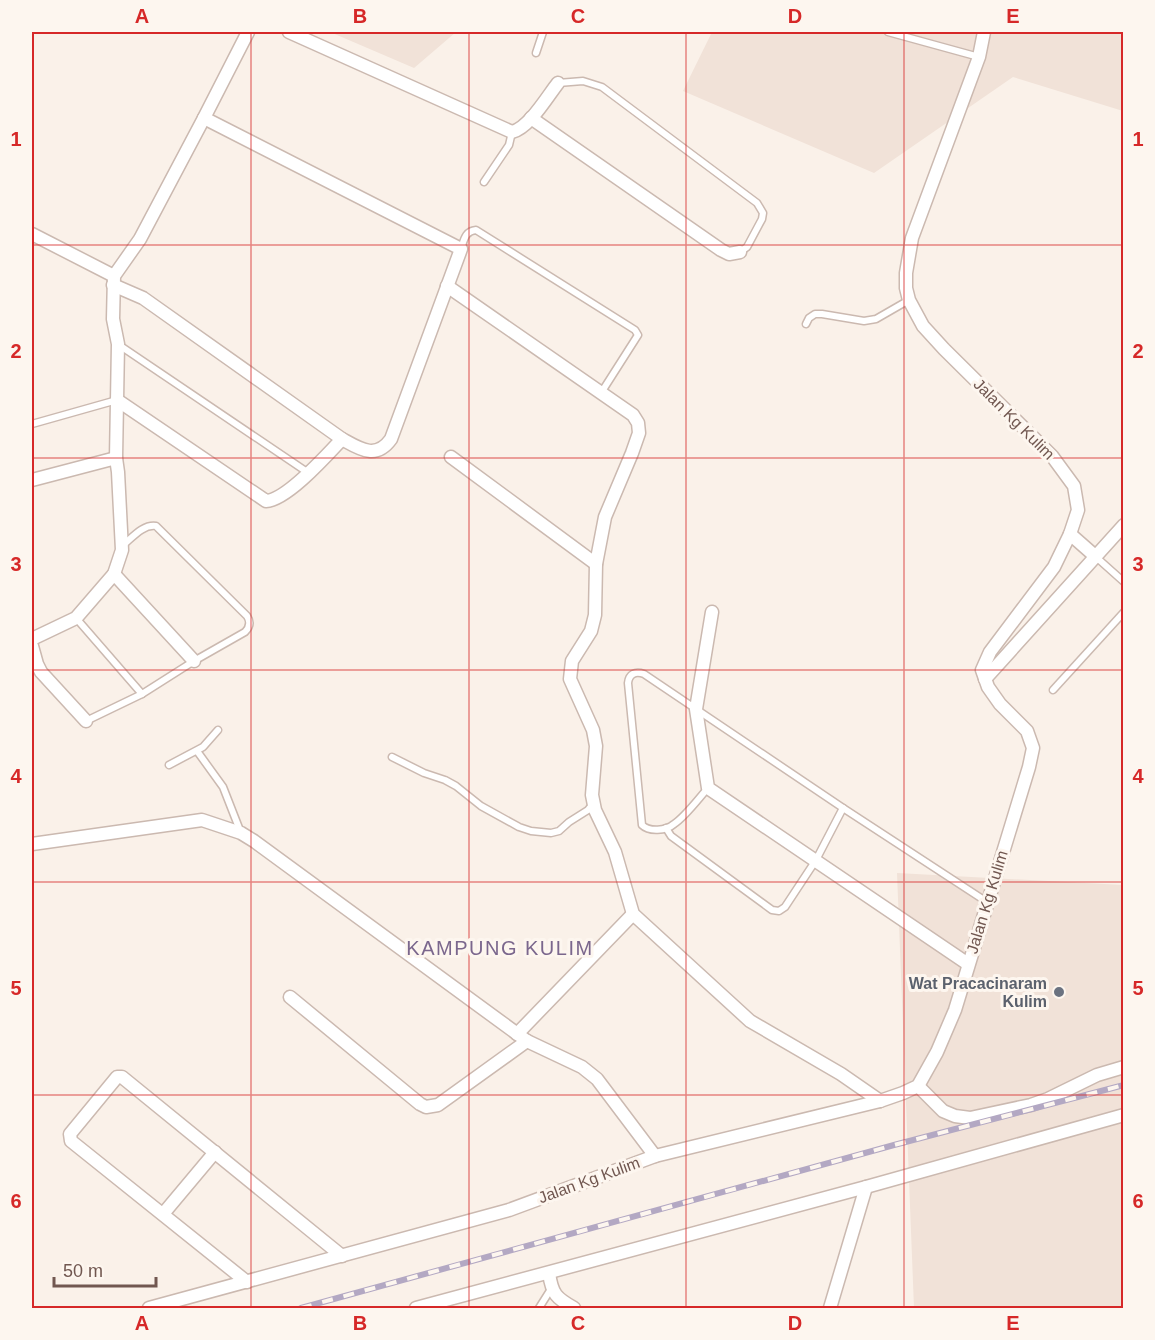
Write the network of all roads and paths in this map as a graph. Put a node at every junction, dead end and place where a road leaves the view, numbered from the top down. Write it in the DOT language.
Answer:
graph roads {
  1 [pos="248,32"];
  2 [pos="289,32"];
  3 [pos="543,32"];
  4 [pos="888,32"];
  5 [pos="984,32"];
  6 [pos="536,53"];
  7 [pos="979,57"];
  8 [pos="558,83"];
  9 [pos="204,118"];
  10 [pos="531,118"];
  11 [pos="512,132"];
  12 [pos="484,182"];
  13 [pos="32,234"];
  14 [pos="461,249"];
  15 [pos="740,252"];
  16 [pos="113,280"];
  17 [pos="447,285"];
  18 [pos="909,300"];
  19 [pos="806,324"];
  20 [pos="118,344"];
  21 [pos="601,393"];
  22 [pos="117,400"];
  23 [pos="32,424"];
  24 [pos="342,439"];
  25 [pos="452,457"];
  26 [pos="116,458"];
  27 [pos="310,474"];
  28 [pos="32,480"];
  29 [pos="1124,525"];
  30 [pos="1070,534"];
  31 [pos="122,546"];
  32 [pos="1095,556"];
  33 [pos="596,564"];
  34 [pos="114,574"];
  35 [pos="1124,582"];
  36 [pos="712,612"];
  37 [pos="1124,612"];
  38 [pos="76,618"];
  39 [pos="32,639"];
  40 [pos="32,646"];
  41 [pos="194,661"];
  42 [pos="985,679"];
  43 [pos="1053,690"];
  44 [pos="142,694"];
  45 [pos="696,709"];
  46 [pos="86,721"];
  47 [pos="218,730"];
  48 [pos="197,751"];
  49 [pos="392,757"];
  50 [pos="169,765"];
  51 [pos="708,788"];
  52 [pos="594,803"];
  53 [pos="843,808"];
  54 [pos="666,828"];
  55 [pos="241,833"];
  56 [pos="32,844"];
  57 [pos="816,860"];
  58 [pos="987,902"];
  59 [pos="633,914"];
  60 [pos="969,963"];
  61 [pos="290,997"];
  62 [pos="522,1038"];
  63 [pos="1124,1067"];
  64 [pos="918,1086"];
  65 [pos="880,1101"];
  66 [pos="1124,1115"];
  67 [pos="215,1152"];
  68 [pos="655,1156"];
  69 [pos="866,1187"];
  70 [pos="163,1214"];
  71 [pos="342,1256"];
  72 [pos="549,1273"];
  73 [pos="247,1281"];
  74 [pos="552,1289"];
  75 [pos="149,1308"];
  76 [pos="416,1308"];
  77 [pos="539,1308"];
  78 [pos="574,1308"];
  79 [pos="830,1308"];
  1 -- 9 [label="street"];
  2 -- 11 [label="street"];
  3 -- 6 [label="lane"];
  4 -- 7 [label="lane"];
  5 -- 7 [label="street, Jalan Kg Kulim"];
  7 -- 18 [label="street, Jalan Kg Kulim"];
  8 -- 10 [label="street"];
  8 -- 15 [label="lane"];
  9 -- 14 [label="street"];
  9 -- 16 [label="street"];
  10 -- 11 [label="street"];
  10 -- 15 [label="street"];
  11 -- 12 [label="lane"];
  13 -- 16 [label="street"];
  14 -- 17 [label="street"];
  14 -- 21 [label="lane"];
  16 -- 20 [label="street"];
  16 -- 24 [label="street"];
  17 -- 21 [label="street"];
  17 -- 24 [label="street"];
  18 -- 19 [label="lane"];
  18 -- 30 [label="street, Jalan Kg Kulim"];
  20 -- 22 [label="street"];
  20 -- 27 [label="lane"];
  21 -- 33 [label="street"];
  22 -- 23 [label="lane"];
  22 -- 26 [label="street"];
  22 -- 27 [label="street"];
  24 -- 27 [label="street"];
  25 -- 33 [label="street"];
  26 -- 28 [label="street"];
  26 -- 31 [label="street"];
  29 -- 32 [label="street"];
  30 -- 32 [label="street"];
  30 -- 42 [label="street, Jalan Kg Kulim"];
  31 -- 34 [label="street"];
  31 -- 41 [label="lane"];
  32 -- 35 [label="lane"];
  32 -- 42 [label="street"];
  33 -- 52 [label="street"];
  34 -- 38 [label="street"];
  34 -- 41 [label="street"];
  36 -- 45 [label="street"];
  37 -- 43 [label="lane"];
  38 -- 39 [label="street"];
  38 -- 44 [label="lane"];
  40 -- 46 [label="street"];
  41 -- 44 [label="lane"];
  42 -- 58 [label="street, Jalan Kg Kulim"];
  44 -- 46 [label="lane"];
  45 -- 51 [label="street"];
  45 -- 53 [label="lane"];
  45 -- 54 [label="lane"];
  47 -- 48 [label="lane"];
  48 -- 50 [label="lane"];
  48 -- 55 [label="lane"];
  49 -- 52 [label="lane"];
  51 -- 54 [label="lane"];
  51 -- 57 [label="street"];
  52 -- 59 [label="street"];
  53 -- 57 [label="lane"];
  53 -- 58 [label="lane"];
  54 -- 57 [label="lane"];
  55 -- 56 [label="street"];
  55 -- 62 [label="street"];
  57 -- 60 [label="street"];
  58 -- 60 [label="street, Jalan Kg Kulim"];
  59 -- 62 [label="street"];
  59 -- 65 [label="street"];
  60 -- 64 [label="street, Jalan Kg Kulim"];
  61 -- 62 [label="street"];
  62 -- 68 [label="street"];
  63 -- 64 [label="street"];
  64 -- 65 [label="street, Jalan Kg Kulim"];
  65 -- 68 [label="street, Jalan Kg Kulim"];
  66 -- 69 [label="street"];
  67 -- 70 [label="street"];
  67 -- 70 [label="street"];
  67 -- 71 [label="street"];
  68 -- 71 [label="street, Jalan Kg Kulim"];
  69 -- 72 [label="street"];
  69 -- 79 [label="street"];
  70 -- 73 [label="street"];
  71 -- 73 [label="street, Jalan Kg Kulim"];
  72 -- 74 [label="street"];
  72 -- 76 [label="street"];
  73 -- 75 [label="street, Jalan Kg Kulim"];
  74 -- 77 [label="lane"];
  74 -- 78 [label="street"];
}
